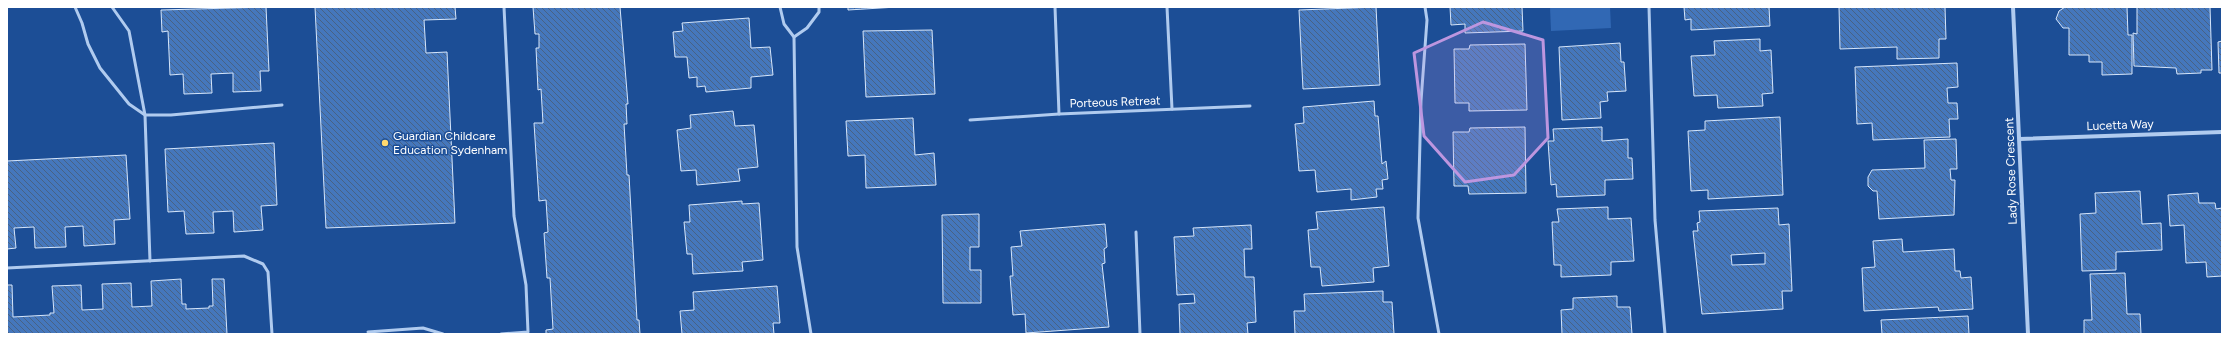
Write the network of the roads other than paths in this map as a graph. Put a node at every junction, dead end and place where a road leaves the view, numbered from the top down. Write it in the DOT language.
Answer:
graph roads {
  1 [pos="75,7"];
  2 [pos="112,7"];
  3 [pos="504,7"];
  4 [pos="780,7"];
  5 [pos="819,7"];
  6 [pos="1055,7"];
  7 [pos="1167,7"];
  8 [pos="1425,7"];
  9 [pos="1649,7"];
  10 [pos="2013,7"];
  11 [pos="794,37"];
  12 [pos="282,105"];
  13 [pos="1250,106"];
  14 [pos="1172,109"];
  15 [pos="1059,114"];
  16 [pos="145,115"];
  17 [pos="970,120"];
  18 [pos="2222,132"];
  19 [pos="2020,139"];
  20 [pos="1136,232"];
  21 [pos="150,261"];
  22 [pos="7,268"];
  23 [pos="368,332"];
  24 [pos="272,334"];
  25 [pos="443,334"];
  26 [pos="501,334"];
  27 [pos="811,334"];
  28 [pos="1140,334"];
  29 [pos="1439,334"];
  30 [pos="1665,334"];
  31 [pos="2028,334"];
  1 -- 16 [label="lane"];
  2 -- 16 [label="lane"];
  3 -- 26 [label="lane"];
  4 -- 11 [label="lane"];
  5 -- 11 [label="lane"];
  6 -- 15 [label="lane, Porteous Retreat"];
  7 -- 14 [label="lane, Porteous Retreat"];
  8 -- 29 [label="lane"];
  9 -- 30 [label="lane"];
  10 -- 19 [label="street, Lady Rose Crescent"];
  11 -- 27 [label="lane"];
  12 -- 16 [label="lane"];
  13 -- 14 [label="lane, Porteous Retreat"];
  14 -- 15 [label="lane, Porteous Retreat"];
  15 -- 17 [label="lane, Porteous Retreat"];
  16 -- 21 [label="lane"];
  18 -- 19 [label="street, Lucetta Way"];
  19 -- 31 [label="street, Lady Rose Crescent"];
  20 -- 28 [label="lane"];
  21 -- 22 [label="lane"];
  21 -- 24 [label="lane"];
  23 -- 25 [label="lane"];
}
